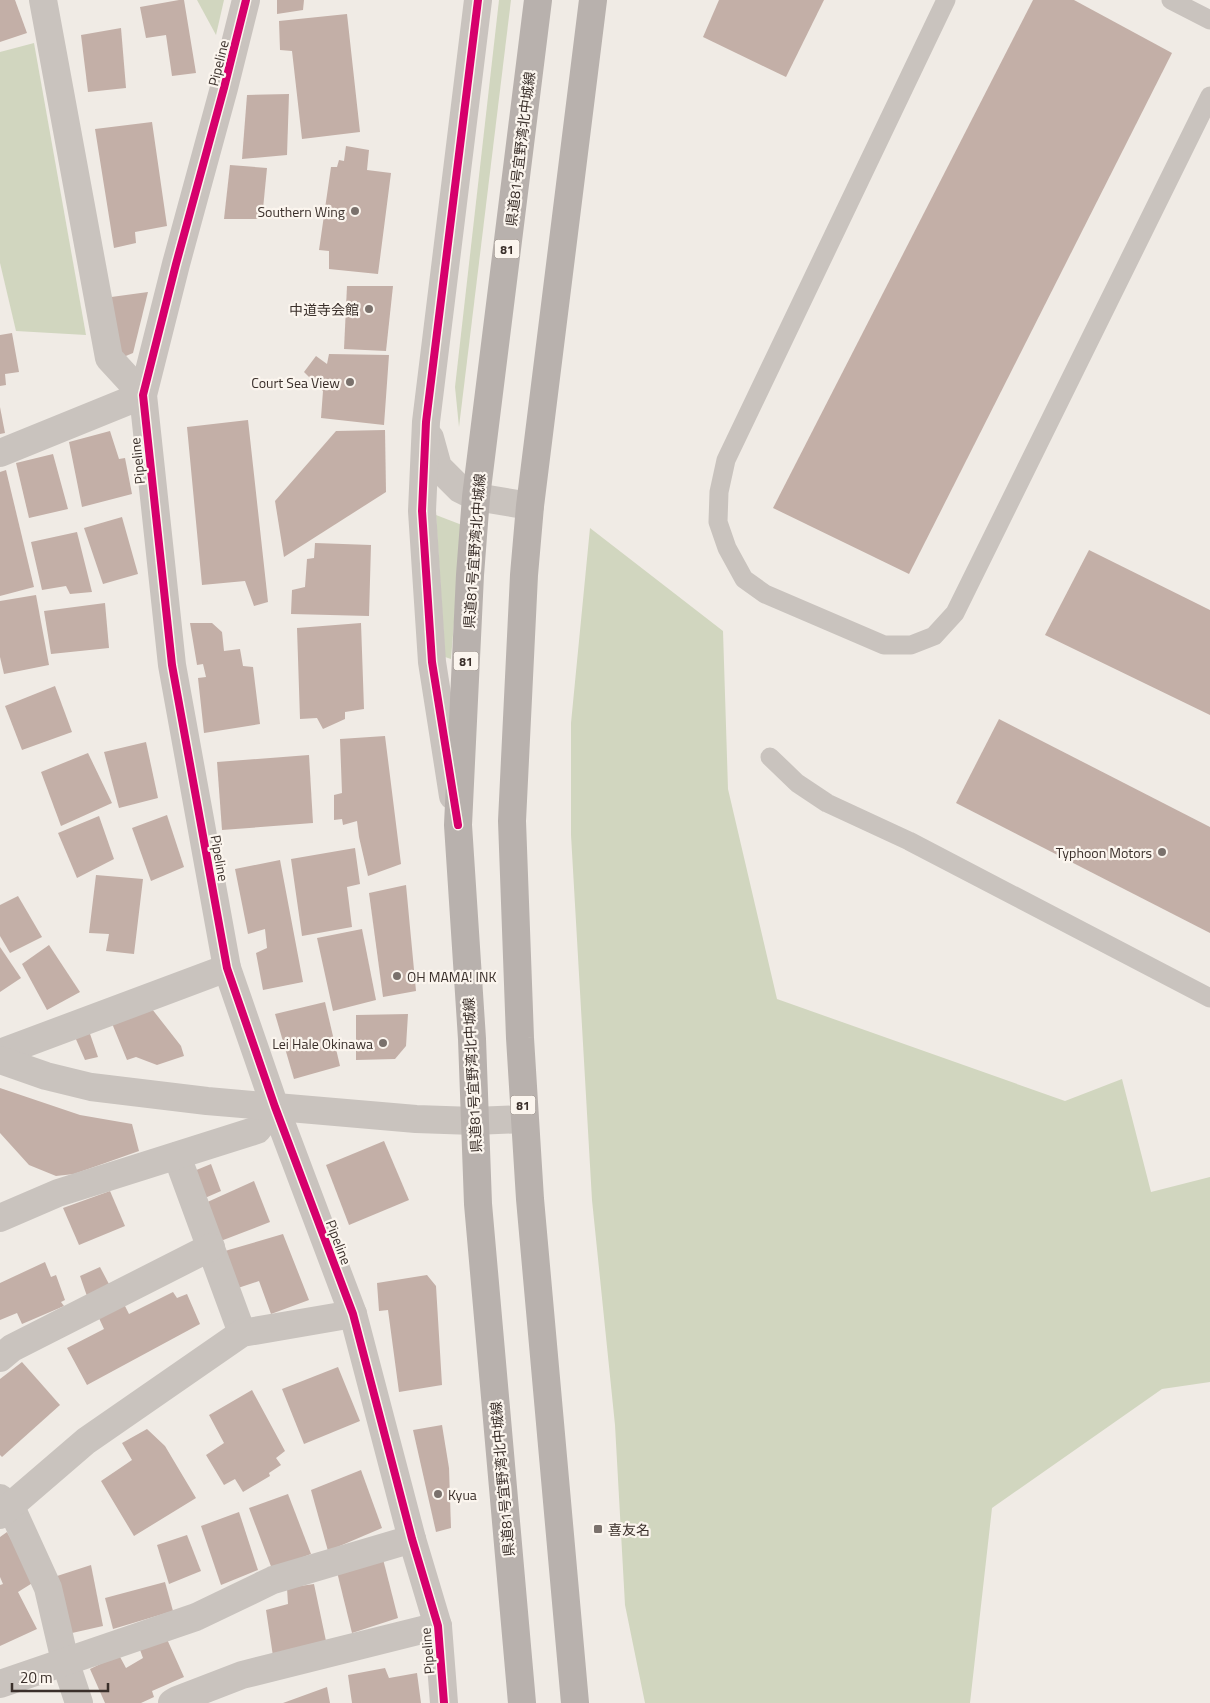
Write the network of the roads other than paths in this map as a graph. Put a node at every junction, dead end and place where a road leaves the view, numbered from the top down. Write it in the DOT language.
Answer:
graph roads {
  1 [pos="43,0"];
  2 [pos="246,0"];
  3 [pos="478,0"];
  4 [pos="538,0"];
  5 [pos="593,0"];
  6 [pos="946,0"];
  7 [pos="1171,0"];
  8 [pos="1210,20"];
  9 [pos="1210,96"];
  10 [pos="143,395"];
  11 [pos="426,422"];
  12 [pos="0,453"];
  13 [pos="476,497"];
  14 [pos="530,506"];
  15 [pos="770,757"];
  16 [pos="458,825"];
  17 [pos="227,968"];
  18 [pos="1210,998"];
  19 [pos="0,1053"];
  20 [pos="0,1060"];
  21 [pos="275,1107"];
  22 [pos="524,1119"];
  23 [pos="474,1120"];
  24 [pos="177,1156"];
  25 [pos="0,1218"];
  26 [pos="211,1247"];
  27 [pos="353,1314"];
  28 [pos="242,1333"];
  29 [pos="0,1358"];
  30 [pos="4,1507"];
  31 [pos="412,1539"];
  32 [pos="438,1626"];
  33 [pos="66,1661"];
  34 [pos="0,1684"];
  35 [pos="79,1703"];
  36 [pos="172,1703"];
  37 [pos="444,1703"];
  38 [pos="522,1703"];
  39 [pos="575,1703"];
  1 -- 10 [label="street"];
  2 -- 10 [label="street, Pipeline"];
  3 -- 11 [label="street"];
  4 -- 13 [label="main road, 県道81号宜野湾北中城線 / 81"];
  5 -- 14 [label="main road, 81"];
  6 -- 9 [label="lane"];
  7 -- 8 [label="lane"];
  10 -- 12 [label="street"];
  10 -- 17 [label="street, Pipeline"];
  11 -- 13 [label="street"];
  11 -- 16 [label="street"];
  13 -- 14 [label="street"];
  13 -- 16 [label="main road, 県道81号宜野湾北中城線 / 81"];
  14 -- 22 [label="main road, 81"];
  15 -- 18 [label="lane"];
  16 -- 23 [label="main road, 県道81号宜野湾北中城線 / 81"];
  17 -- 19 [label="street"];
  17 -- 21 [label="street, Pipeline"];
  20 -- 21 [label="street"];
  21 -- 23 [label="street"];
  21 -- 24 [label="street"];
  21 -- 27 [label="street, Pipeline"];
  22 -- 23 [label="street"];
  22 -- 39 [label="main road, 81"];
  23 -- 38 [label="main road, 県道81号宜野湾北中城線 / 81"];
  24 -- 25 [label="street"];
  24 -- 26 [label="street"];
  26 -- 28 [label="street"];
  26 -- 29 [label="street"];
  27 -- 28 [label="street"];
  27 -- 31 [label="street, Pipeline"];
  28 -- 30 [label="street"];
  30 -- 33 [label="street"];
  31 -- 32 [label="street, Pipeline"];
  31 -- 33 [label="street"];
  32 -- 36 [label="street"];
  32 -- 37 [label="street, Pipeline"];
  33 -- 34 [label="street"];
  33 -- 35 [label="street"];
}
